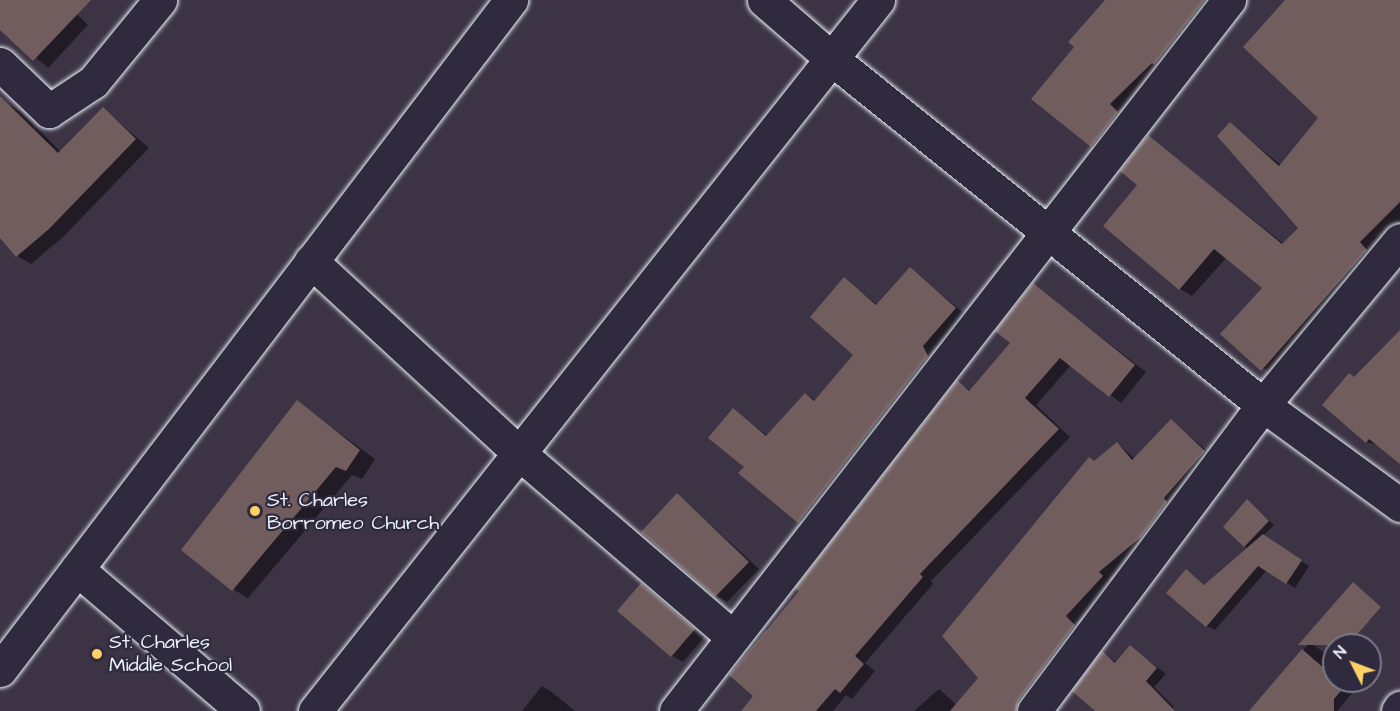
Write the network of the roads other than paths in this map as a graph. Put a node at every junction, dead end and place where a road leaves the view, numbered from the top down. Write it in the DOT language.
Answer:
graph roads {
  1 [pos="160,0"];
  2 [pos="511,0"];
  3 [pos="764,0"];
  4 [pos="878,0"];
  5 [pos="1229,0"];
  6 [pos="832,59"];
  7 [pos="0,64"];
  8 [pos="1049,230"];
  9 [pos="1400,240"];
  10 [pos="311,261"];
  11 [pos="1263,405"];
  12 [pos="519,453"];
  13 [pos="1400,505"];
  14 [pos="77,569"];
  15 [pos="733,637"];
  16 [pos="0,670"];
  17 [pos="243,711"];
  18 [pos="315,711"];
  19 [pos="676,711"];
  20 [pos="1034,711"];
  1 -- 7 [label="street"];
  2 -- 10 [label="street"];
  3 -- 6 [label="street"];
  4 -- 6 [label="street"];
  5 -- 8 [label="street"];
  6 -- 8 [label="street"];
  6 -- 12 [label="street"];
  8 -- 11 [label="street"];
  8 -- 15 [label="street"];
  9 -- 11 [label="street"];
  10 -- 12 [label="street"];
  10 -- 14 [label="street"];
  11 -- 13 [label="street"];
  11 -- 20 [label="street"];
  12 -- 15 [label="street"];
  12 -- 18 [label="street"];
  14 -- 16 [label="street"];
  14 -- 17 [label="street"];
  15 -- 19 [label="street"];
}
